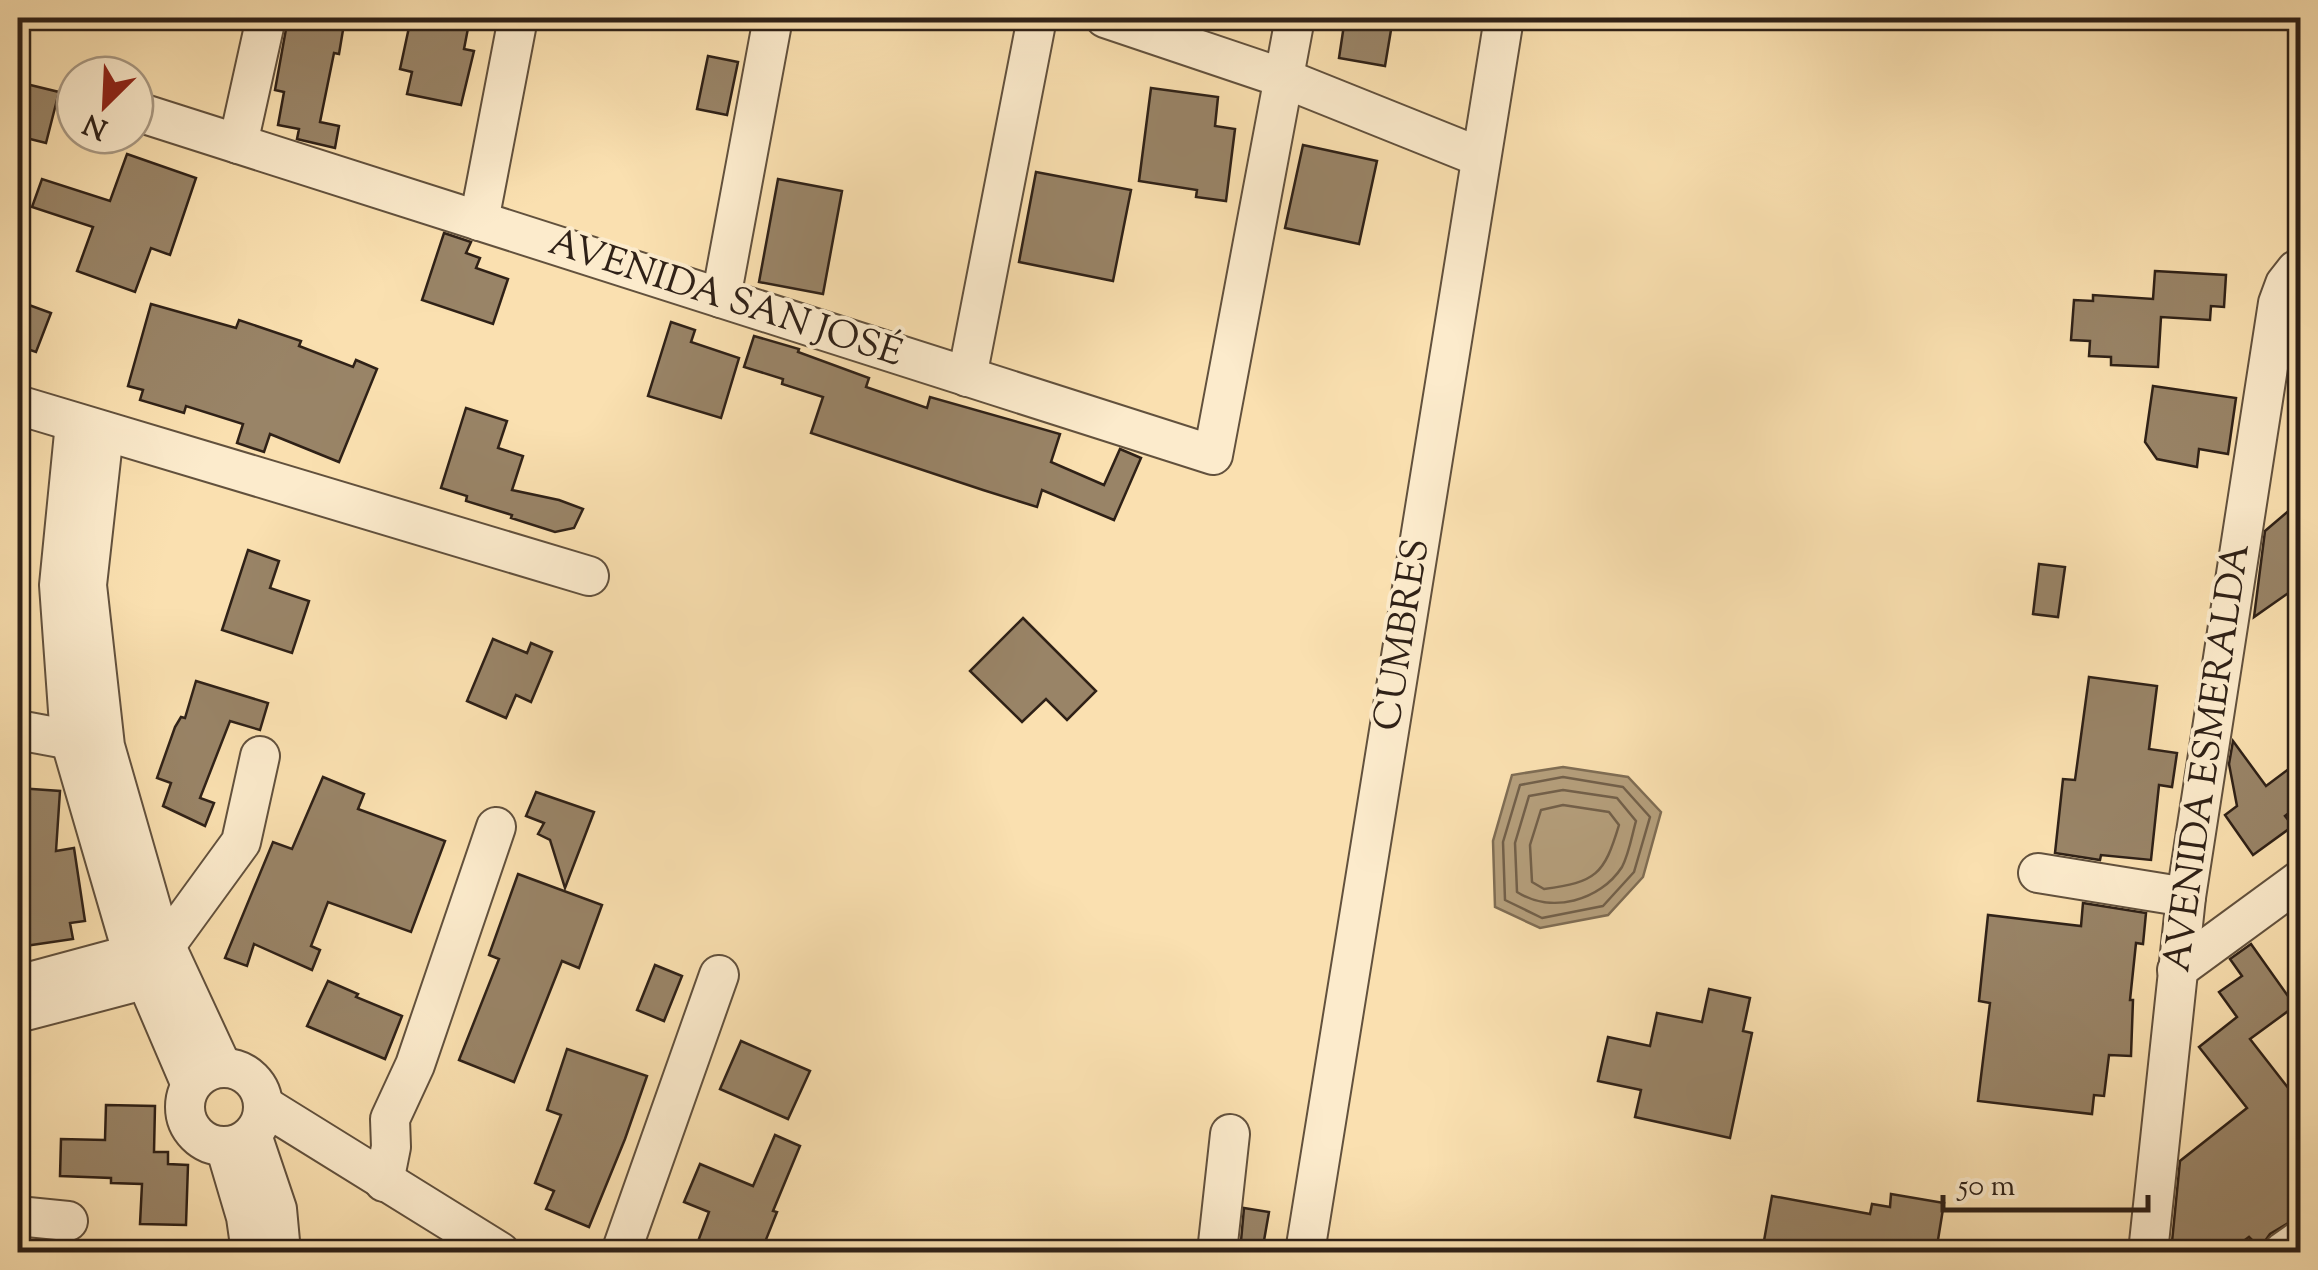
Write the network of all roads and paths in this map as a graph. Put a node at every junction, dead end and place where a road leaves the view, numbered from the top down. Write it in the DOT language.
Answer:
graph roads {
  1 [pos="266,18"];
  2 [pos="518,18"];
  3 [pos="773,18"];
  4 [pos="1036,18"];
  5 [pos="1105,18"];
  6 [pos="1294,18"];
  7 [pos="1504,18"];
  8 [pos="1283,78"];
  9 [pos="155,117"];
  10 [pos="238,144"];
  11 [pos="1480,157"];
  12 [pos="479,221"];
  13 [pos="2298,270"];
  14 [pos="721,298"];
  15 [pos="967,376"];
  16 [pos="18,405"];
  17 [pos="90,428"];
  18 [pos="589,576"];
  19 [pos="18,730"];
  20 [pos="88,743"];
  21 [pos="260,756"];
  22 [pos="496,827"];
  23 [pos="2038,874"];
  24 [pos="2300,880"];
  25 [pos="2186,897"];
  26 [pos="157,962"];
  27 [pos="2177,970"];
  28 [pos="719,975"];
  29 [pos="18,984"];
  30 [pos="18,1013"];
  31 [pos="207,1076"];
  32 [pos="390,1119"];
  33 [pos="249,1129"];
  34 [pos="1230,1134"];
  35 [pos="328,1146"];
  36 [pos="384,1182"];
  37 [pos="18,1216"];
  38 [pos="68,1220"];
  39 [pos="2300,1240"];
  40 [pos="251,1252"];
  41 [pos="281,1252"];
  42 [pos="456,1252"];
  43 [pos="500,1252"];
  44 [pos="621,1252"];
  45 [pos="1216,1252"];
  46 [pos="1305,1252"];
  47 [pos="2148,1252"];
  48 [pos="2284,1252"];
  1 -- 10 [label="street"];
  2 -- 12 [label="street"];
  3 -- 14 [label="street"];
  4 -- 15 [label="street"];
  5 -- 8 [label="street"];
  6 -- 8 [label="street"];
  7 -- 11 [label="street, CUMBRES"];
  8 -- 11 [label="street"];
  8 -- 15 [label="street, AVENIDA SAN JOSÉ"];
  9 -- 10 [label="street, AVENIDA SAN JOSÉ"];
  10 -- 12 [label="street, AVENIDA SAN JOSÉ"];
  11 -- 46 [label="street, CUMBRES"];
  12 -- 14 [label="street, AVENIDA SAN JOSÉ"];
  13 -- 25 [label="street, AVENIDA ESMERALDA"];
  14 -- 15 [label="street, AVENIDA SAN JOSÉ"];
  16 -- 17 [label="street"];
  17 -- 18 [label="street"];
  17 -- 20 [label="street"];
  19 -- 20 [label="street"];
  20 -- 26 [label="street"];
  21 -- 26 [label="street"];
  22 -- 32 [label="street"];
  23 -- 25 [label="street"];
  24 -- 27 [label="street"];
  25 -- 27 [label="street, AVENIDA ESMERALDA"];
  26 -- 29 [label="street"];
  26 -- 30 [label="street"];
  26 -- 31 [label="street"];
  27 -- 47 [label="street, AVENIDA ESMERALDA"];
  28 -- 44 [label="street"];
  31 -- 33 [label="street"];
  31 -- 33 [label="street"];
  32 -- 35 [label="street"];
  32 -- 36 [label="street"];
  33 -- 35 [label="street"];
  33 -- 40 [label="street"];
  33 -- 41 [label="street"];
  33 -- 42 [label="street"];
  34 -- 45 [label="street"];
  35 -- 36 [label="street"];
  36 -- 43 [label="street"];
  37 -- 38 [label="street"];
  39 -- 48 [label="street"];
}
